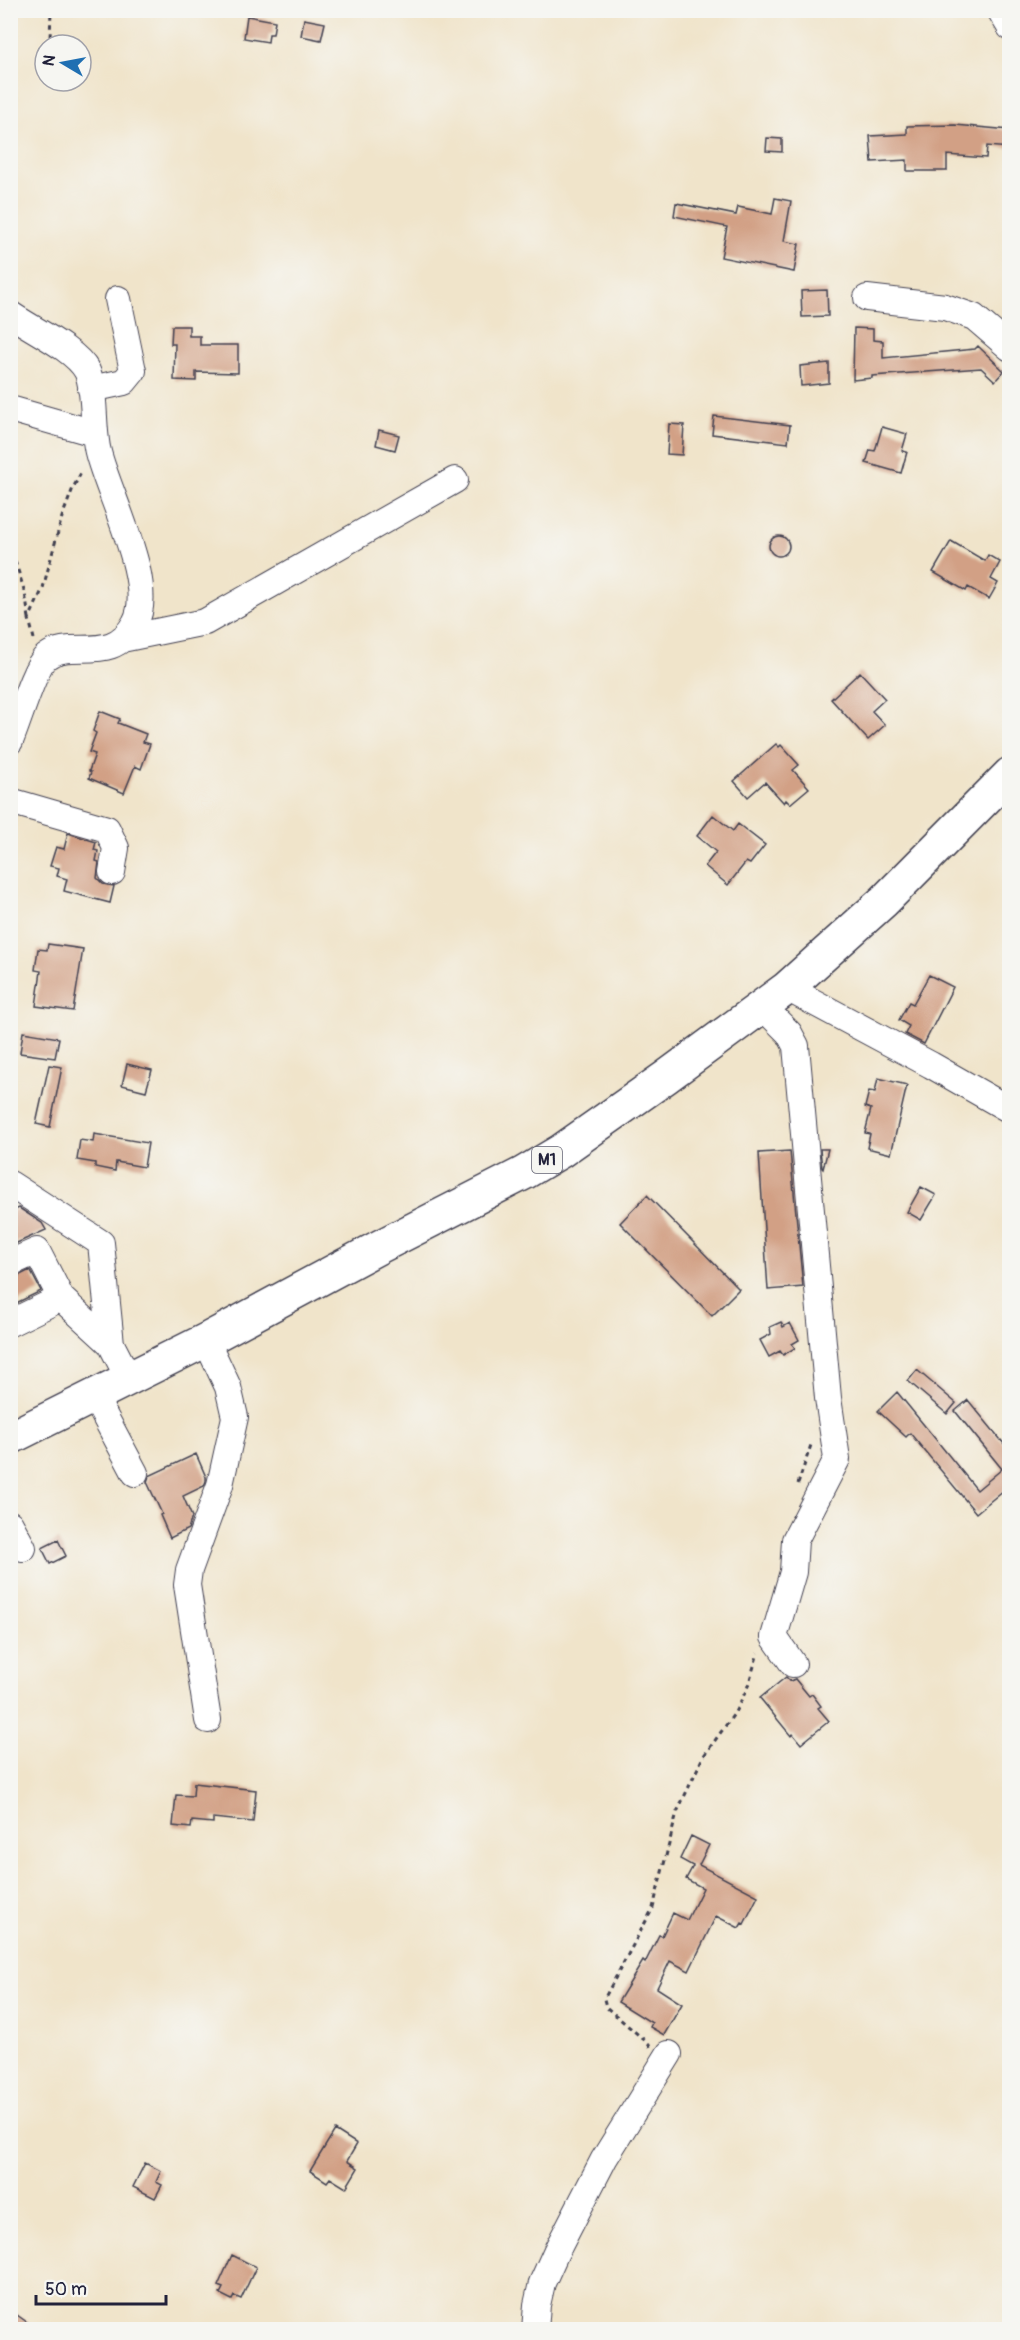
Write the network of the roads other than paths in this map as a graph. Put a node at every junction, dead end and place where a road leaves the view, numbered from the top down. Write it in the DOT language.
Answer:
graph roads {
  1 [pos="1000,10"];
  2 [pos="1010,27"];
  3 [pos="867,298"];
  4 [pos="118,299"];
  5 [pos="10,314"];
  6 [pos="1010,348"];
  7 [pos="91,389"];
  8 [pos="10,410"];
  9 [pos="96,442"];
  10 [pos="455,480"];
  11 [pos="122,639"];
  12 [pos="10,741"];
  13 [pos="1010,774"];
  14 [pos="10,801"];
  15 [pos="112,872"];
  16 [pos="775,997"];
  17 [pos="1010,1110"];
  18 [pos="10,1184"];
  19 [pos="10,1263"];
  20 [pos="61,1298"];
  21 [pos="10,1323"];
  22 [pos="206,1340"];
  23 [pos="111,1344"];
  24 [pos="129,1379"];
  25 [pos="94,1396"];
  26 [pos="10,1438"];
  27 [pos="135,1473"];
  28 [pos="10,1524"];
  29 [pos="23,1548"];
  30 [pos="793,1664"];
  31 [pos="208,1720"];
  32 [pos="669,2054"];
  33 [pos="535,2330"];
  1 -- 2 [label="street"];
  3 -- 6 [label="street"];
  4 -- 7 [label="street"];
  5 -- 7 [label="street"];
  7 -- 9 [label="street"];
  8 -- 9 [label="street"];
  9 -- 11 [label="street"];
  10 -- 11 [label="street"];
  11 -- 12 [label="street"];
  13 -- 16 [label="highway, M1"];
  14 -- 15 [label="street"];
  16 -- 17 [label="street"];
  16 -- 22 [label="highway, M1"];
  16 -- 30 [label="street"];
  18 -- 23 [label="street"];
  19 -- 20 [label="street"];
  20 -- 21 [label="street"];
  20 -- 23 [label="street"];
  22 -- 24 [label="highway, M1"];
  22 -- 31 [label="street"];
  23 -- 24 [label="street"];
  24 -- 25 [label="highway, M1"];
  25 -- 26 [label="highway, M1"];
  25 -- 27 [label="street"];
  28 -- 29 [label="street"];
  32 -- 33 [label="street"];
}
